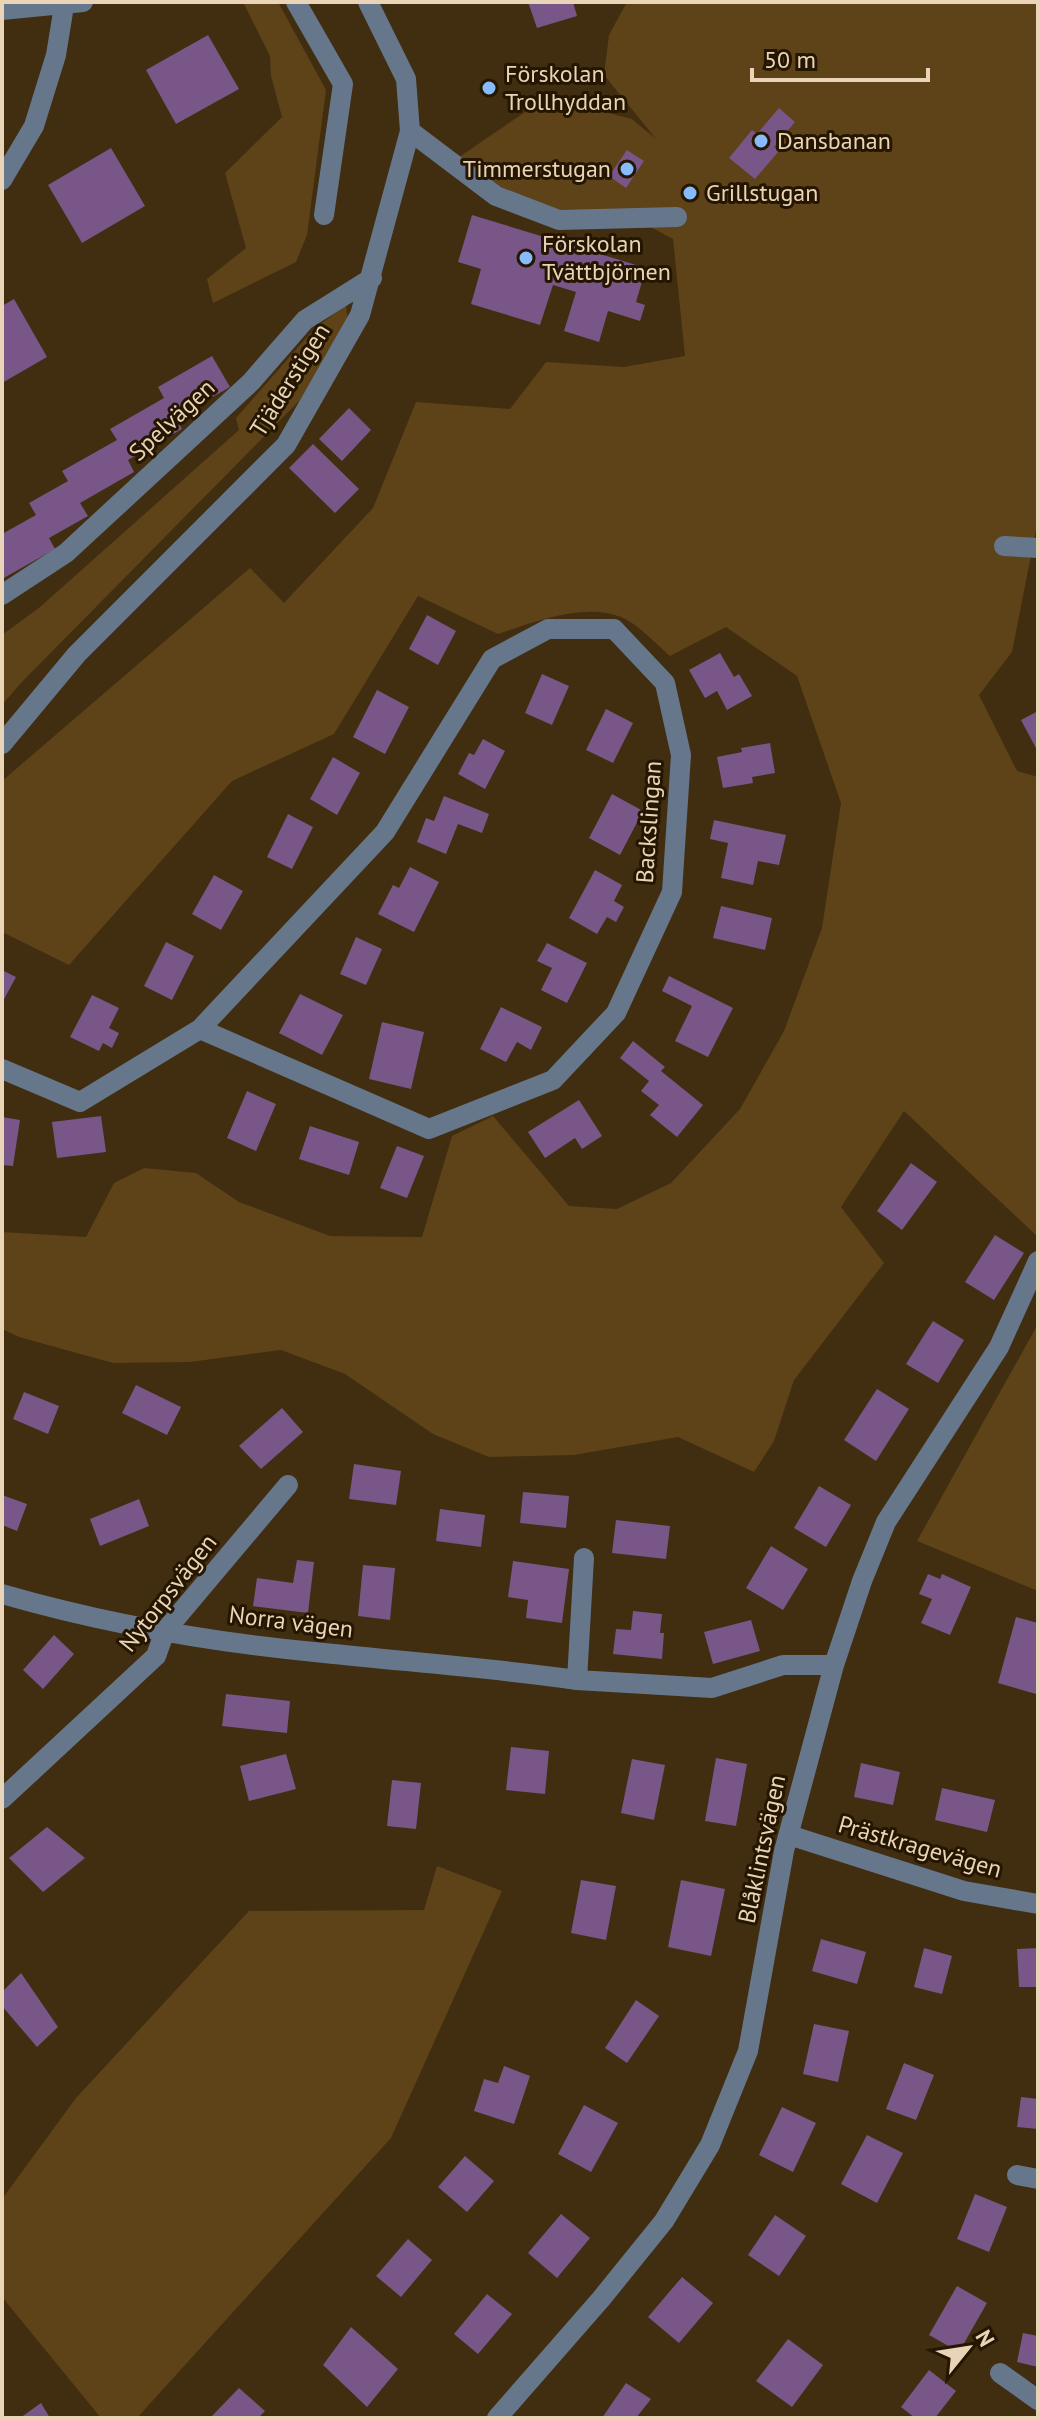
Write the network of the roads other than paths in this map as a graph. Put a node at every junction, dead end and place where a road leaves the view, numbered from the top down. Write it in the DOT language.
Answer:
graph roads {
  1 [pos="296,2"];
  2 [pos="368,2"];
  3 [pos="74,4"];
  4 [pos="7,7"];
  5 [pos="410,131"];
  6 [pos="2,180"];
  7 [pos="324,215"];
  8 [pos="677,217"];
  9 [pos="372,278"];
  10 [pos="1004,546"];
  11 [pos="1038,548"];
  12 [pos="2,595"];
  13 [pos="2,744"];
  14 [pos="200,1029"];
  15 [pos="2,1069"];
  16 [pos="1038,1261"];
  17 [pos="288,1485"];
  18 [pos="584,1558"];
  19 [pos="2,1594"];
  20 [pos="165,1631"];
  21 [pos="834,1665"];
  22 [pos="577,1680"];
  23 [pos="5,1790"];
  24 [pos="789,1835"];
  25 [pos="1038,1904"];
  26 [pos="1000,2373"];
  27 [pos="1038,2400"];
  28 [pos="497,2418"];
  1 -- 7 [label="street"];
  2 -- 5 [label="street, Tjäderstigen"];
  3 -- 4 [label="street"];
  3 -- 6 [label="street"];
  5 -- 8 [label="street"];
  5 -- 9 [label="street, Tjäderstigen"];
  9 -- 12 [label="street, Spelvägen"];
  9 -- 13 [label="street, Tjäderstigen"];
  10 -- 11 [label="street"];
  14 -- 14 [label="street, Backslingan"];
  14 -- 15 [label="street, Backslingan"];
  16 -- 21 [label="street, Blåklintsvägen"];
  17 -- 20 [label="street, Nytorpsvägen"];
  18 -- 22 [label="street"];
  19 -- 20 [label="street, Norra vägen"];
  20 -- 22 [label="street, Norra vägen"];
  20 -- 23 [label="street, Nytorpsvägen"];
  21 -- 22 [label="street, Norra vägen"];
  21 -- 24 [label="street, Blåklintsvägen"];
  24 -- 25 [label="street, Prästkragevägen"];
  24 -- 28 [label="street, Blåklintsvägen"];
  26 -- 27 [label="street"];
}
